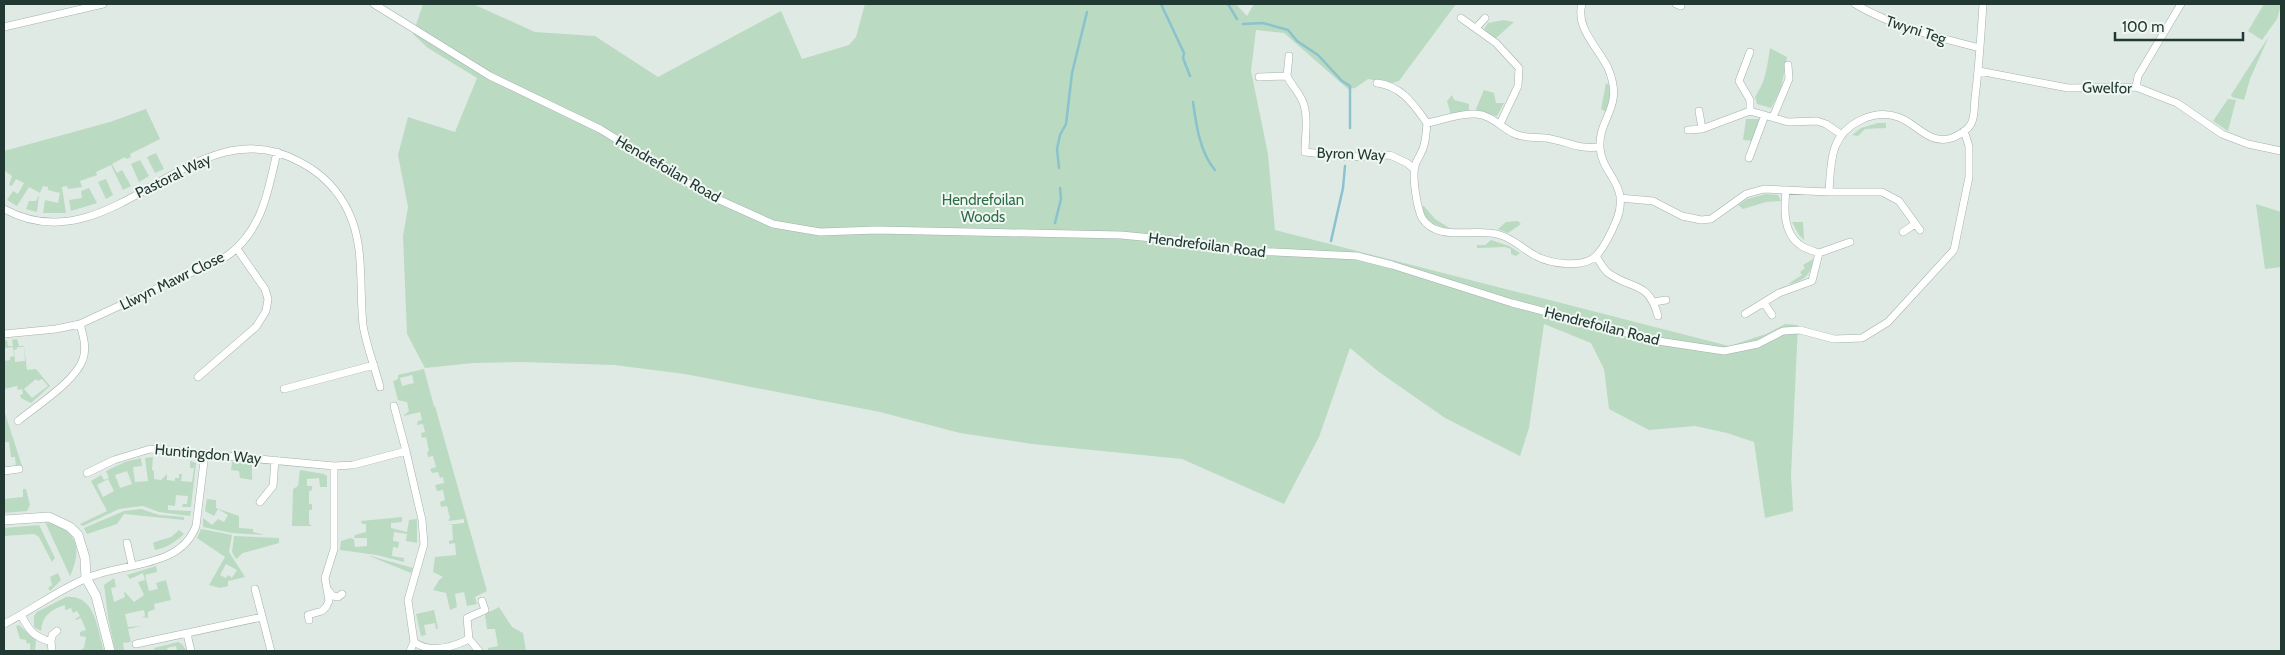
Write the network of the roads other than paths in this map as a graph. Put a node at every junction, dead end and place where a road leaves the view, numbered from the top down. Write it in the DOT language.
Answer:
graph roads {
  1 [pos="103,4"];
  2 [pos="374,4"];
  3 [pos="1582,4"];
  4 [pos="1856,4"];
  5 [pos="1983,4"];
  6 [pos="2181,4"];
  7 [pos="1461,18"];
  8 [pos="1485,18"];
  9 [pos="4,27"];
  10 [pos="1476,28"];
  11 [pos="1980,48"];
  12 [pos="1750,52"];
  13 [pos="1289,56"];
  14 [pos="1788,65"];
  15 [pos="1979,71"];
  16 [pos="1259,76"];
  17 [pos="1287,76"];
  18 [pos="1383,82"];
  19 [pos="2136,88"];
  20 [pos="1699,111"];
  21 [pos="1750,111"];
  22 [pos="1769,116"];
  23 [pos="1427,124"];
  24 [pos="1500,124"];
  25 [pos="1702,129"];
  26 [pos="1966,129"];
  27 [pos="1688,130"];
  28 [pos="1842,135"];
  29 [pos="1600,147"];
  30 [pos="2281,151"];
  31 [pos="277,152"];
  32 [pos="1749,158"];
  33 [pos="1414,169"];
  34 [pos="1786,190"];
  35 [pos="1829,192"];
  36 [pos="1620,198"];
  37 [pos="4,210"];
  38 [pos="1915,224"];
  39 [pos="1920,230"];
  40 [pos="1903,232"];
  41 [pos="1850,242"];
  42 [pos="236,249"];
  43 [pos="1819,253"];
  44 [pos="1596,256"];
  45 [pos="1666,300"];
  46 [pos="1654,302"];
  47 [pos="1764,303"];
  48 [pos="1745,314"];
  49 [pos="1658,316"];
  50 [pos="1772,316"];
  51 [pos="80,324"];
  52 [pos="4,334"];
  53 [pos="374,365"];
  54 [pos="198,376"];
  55 [pos="380,387"];
  56 [pos="284,389"];
  57 [pos="394,406"];
  58 [pos="18,421"];
  59 [pos="406,451"];
  60 [pos="205,453"];
  61 [pos="275,460"];
  62 [pos="334,466"];
  63 [pos="19,469"];
  64 [pos="4,471"];
  65 [pos="86,473"];
  66 [pos="260,502"];
  67 [pos="4,520"];
  68 [pos="127,543"];
  69 [pos="132,566"];
  70 [pos="86,578"];
  71 [pos="255,588"];
  72 [pos="326,589"];
  73 [pos="342,594"];
  74 [pos="482,600"];
  75 [pos="21,615"];
  76 [pos="262,617"];
  77 [pos="309,620"];
  78 [pos="4,624"];
  79 [pos="57,631"];
  80 [pos="187,634"];
  81 [pos="469,639"];
  82 [pos="51,642"];
  83 [pos="414,642"];
  84 [pos="136,644"];
  85 [pos="477,648"];
  86 [pos="52,651"];
  87 [pos="110,651"];
  88 [pos="191,651"];
  89 [pos="271,651"];
  90 [pos="410,651"];
  1 -- 9 [label="street"];
  2 -- 26 [label="street, Hendrefoilan Road"];
  3 -- 29 [label="street"];
  4 -- 11 [label="street, Twyni Teg"];
  5 -- 11 [label="street, Hendrefoilan Road"];
  6 -- 19 [label="street"];
  7 -- 10 [label="street"];
  8 -- 10 [label="street"];
  10 -- 24 [label="street"];
  11 -- 15 [label="street, Hendrefoilan Road"];
  12 -- 21 [label="street"];
  13 -- 17 [label="street"];
  14 -- 22 [label="street"];
  15 -- 19 [label="street, Gwelfor"];
  15 -- 26 [label="street, Hendrefoilan Road"];
  16 -- 17 [label="street"];
  17 -- 33 [label="street, Byron Way"];
  18 -- 23 [label="street"];
  19 -- 30 [label="street, Gwelfor"];
  20 -- 25 [label="street"];
  21 -- 22 [label="street"];
  21 -- 25 [label="street"];
  22 -- 28 [label="street"];
  22 -- 32 [label="street"];
  23 -- 24 [label="street"];
  23 -- 33 [label="street"];
  24 -- 29 [label="street"];
  25 -- 27 [label="street"];
  26 -- 28 [label="street"];
  28 -- 35 [label="street"];
  29 -- 36 [label="street"];
  31 -- 37 [label="street, Pastoral Way"];
  31 -- 42 [label="street, Llwyn Mawr Close"];
  31 -- 53 [label="street, Pastoral Way"];
  33 -- 44 [label="street"];
  34 -- 35 [label="street"];
  34 -- 36 [label="street"];
  34 -- 43 [label="street"];
  35 -- 38 [label="street"];
  36 -- 44 [label="street"];
  38 -- 39 [label="street"];
  38 -- 40 [label="street"];
  41 -- 43 [label="street"];
  42 -- 51 [label="street, Llwyn Mawr Close"];
  42 -- 54 [label="street"];
  43 -- 47 [label="street"];
  44 -- 46 [label="street"];
  45 -- 46 [label="street"];
  46 -- 49 [label="street"];
  47 -- 48 [label="street"];
  47 -- 50 [label="street"];
  51 -- 52 [label="street, Llwyn Mawr Close"];
  51 -- 58 [label="street"];
  53 -- 55 [label="street, Pastoral Way"];
  53 -- 56 [label="street"];
  57 -- 59 [label="street"];
  59 -- 62 [label="street, Huntingdon Way"];
  59 -- 83 [label="street"];
  60 -- 61 [label="street, Huntingdon Way"];
  60 -- 65 [label="street, Huntingdon Way"];
  60 -- 69 [label="street"];
  61 -- 62 [label="street, Huntingdon Way"];
  61 -- 66 [label="street, Huntingdon Way"];
  62 -- 72 [label="street"];
  63 -- 64 [label="street"];
  67 -- 70 [label="street"];
  68 -- 69 [label="street"];
  69 -- 70 [label="street"];
  70 -- 75 [label="street"];
  70 -- 87 [label="street"];
  71 -- 76 [label="street"];
  72 -- 73 [label="street"];
  72 -- 77 [label="street"];
  74 -- 81 [label="street"];
  75 -- 78 [label="street"];
  75 -- 82 [label="street"];
  76 -- 80 [label="street"];
  76 -- 89 [label="street"];
  79 -- 82 [label="street"];
  80 -- 84 [label="street"];
  80 -- 88 [label="street"];
  81 -- 83 [label="street"];
  81 -- 85 [label="street"];
  82 -- 86 [label="street"];
  83 -- 90 [label="street"];
}
